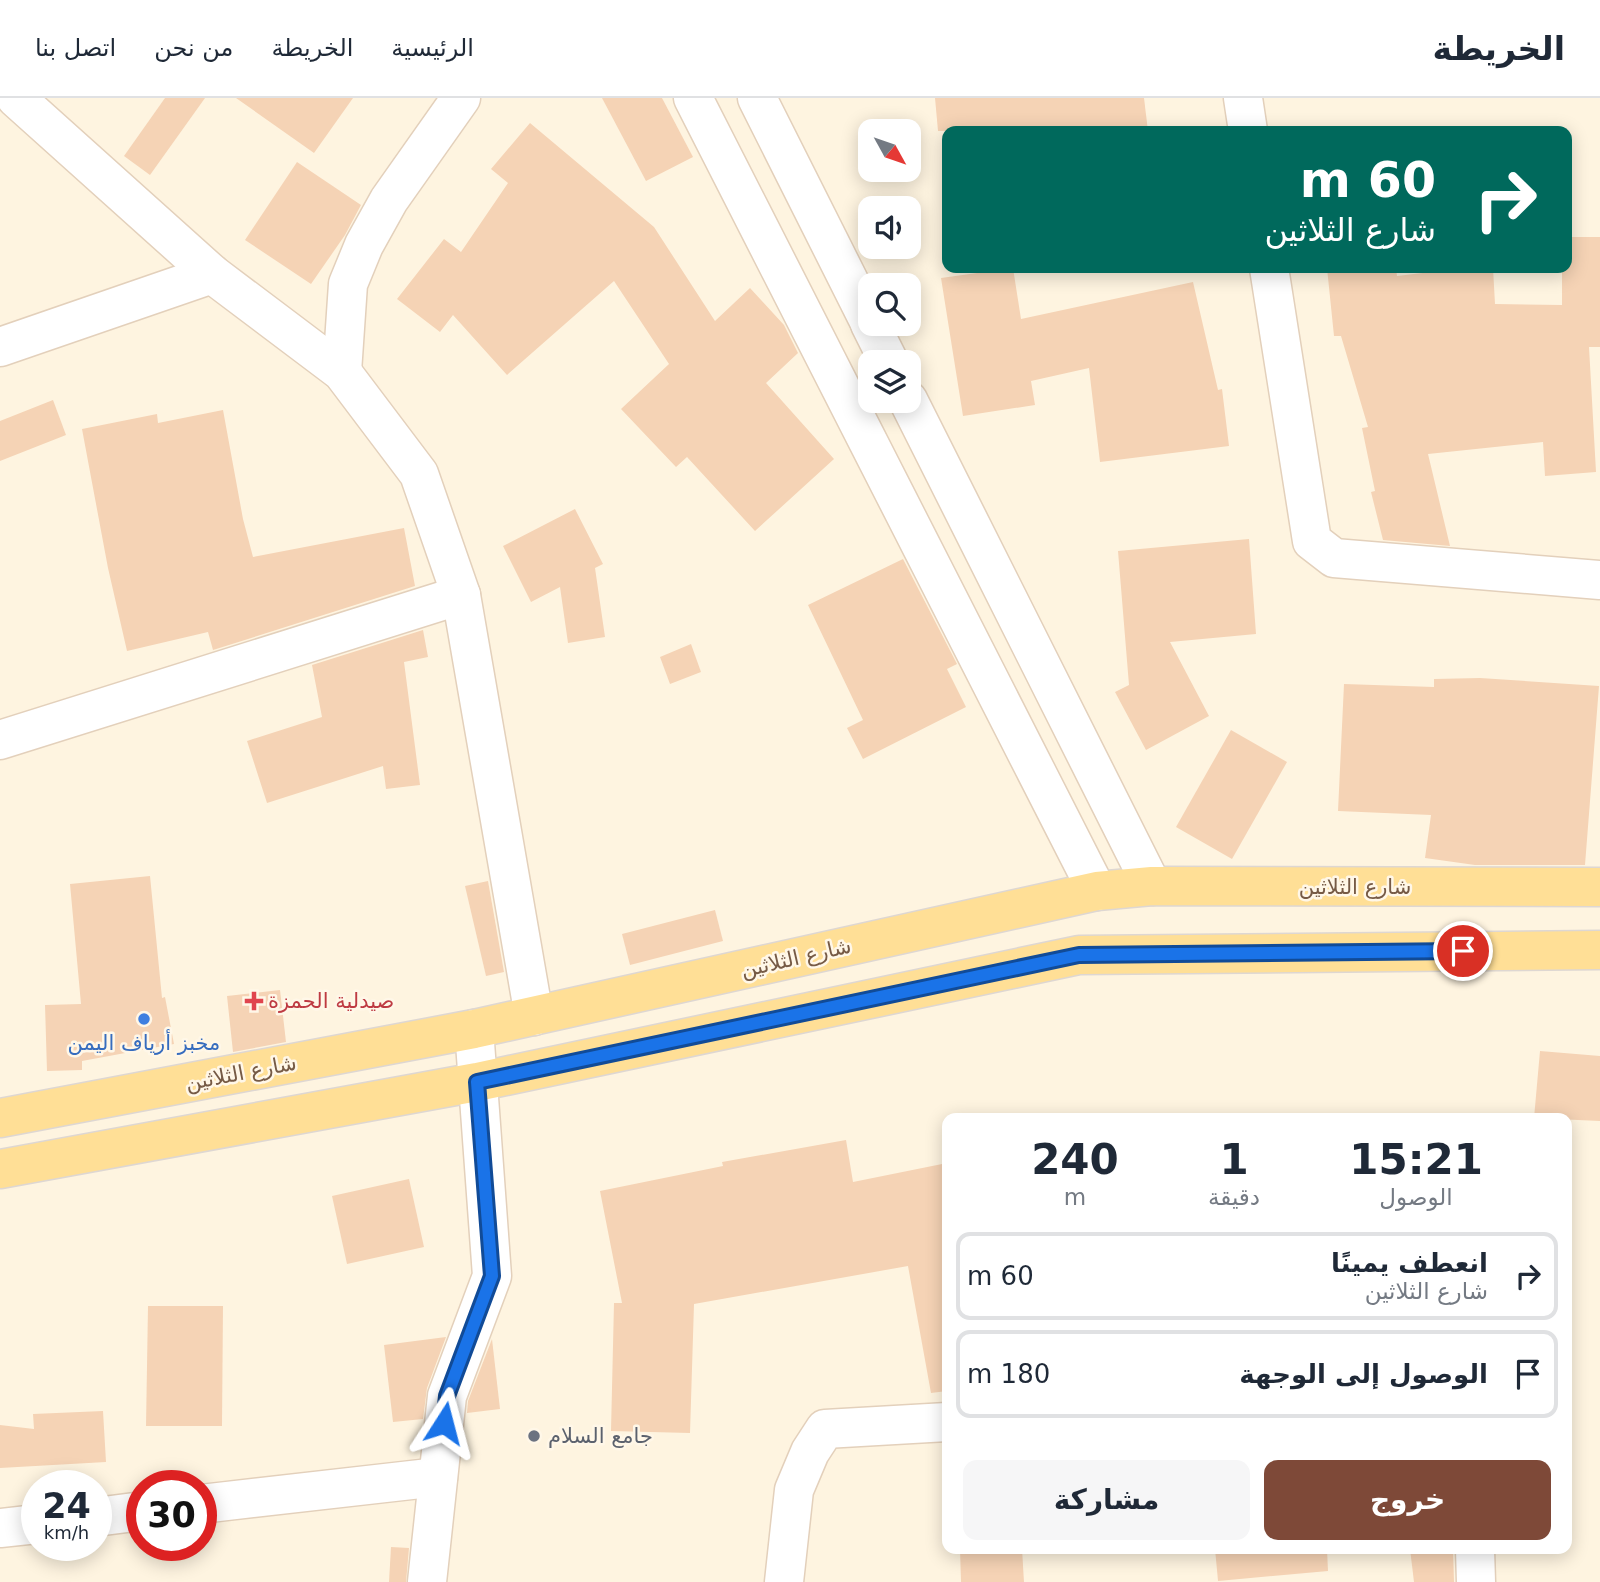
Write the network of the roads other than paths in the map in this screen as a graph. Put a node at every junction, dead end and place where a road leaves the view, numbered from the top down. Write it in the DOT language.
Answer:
graph roads {
  1 [pos="16,98"];
  2 [pos="461,98"];
  3 [pos="694,98"];
  4 [pos="757,98"];
  5 [pos="1243,98"];
  6 [pos="1247,126"];
  7 [pos="1270,273"];
  8 [pos="212,274"];
  9 [pos="858,300"];
  10 [pos="0,347"];
  11 [pos="342,372"];
  12 [pos="915,413"];
  13 [pos="1600,580"];
  14 [pos="461,595"];
  15 [pos="0,740"];
  16 [pos="1152,886"];
  17 [pos="1600,887"];
  18 [pos="1097,891"];
  19 [pos="1600,950"];
  20 [pos="534,1016"];
  21 [pos="474,1029"];
  22 [pos="477,1082"];
  23 [pos="0,1118"];
  24 [pos="0,1169"];
  25 [pos="942,1422"];
  26 [pos="438,1477"];
  27 [pos="217,1502"];
  28 [pos="21,1526"];
  29 [pos="0,1528"];
  30 [pos="1475,1554"];
  31 [pos="427,1582"];
  32 [pos="784,1582"];
  33 [pos="1476,1582"];
  1 -- 8 [label="street"];
  2 -- 11 [label="street"];
  3 -- 18 [label="street"];
  4 -- 9 [label="street"];
  5 -- 6 [label="street"];
  7 -- 13 [label="street"];
  8 -- 10 [label="street"];
  8 -- 11 [label="street"];
  11 -- 14 [label="street"];
  12 -- 16 [label="street"];
  14 -- 15 [label="street"];
  14 -- 20 [label="street"];
  16 -- 17 [label="main road, شارع الثلاثين"];
  16 -- 18 [label="main road, شارع الثلاثين"];
  18 -- 20 [label="main road, شارع الثلاثين"];
  19 -- 22 [label="main road"];
  20 -- 21 [label="main road, شارع الثلاثين"];
  21 -- 22 [label="street"];
  21 -- 23 [label="main road, شارع الثلاثين"];
  22 -- 24 [label="main road"];
  22 -- 26 [label="street"];
  25 -- 32 [label="street"];
  26 -- 27 [label="street"];
  26 -- 31 [label="street"];
  28 -- 29 [label="street"];
  30 -- 33 [label="street"];
}
